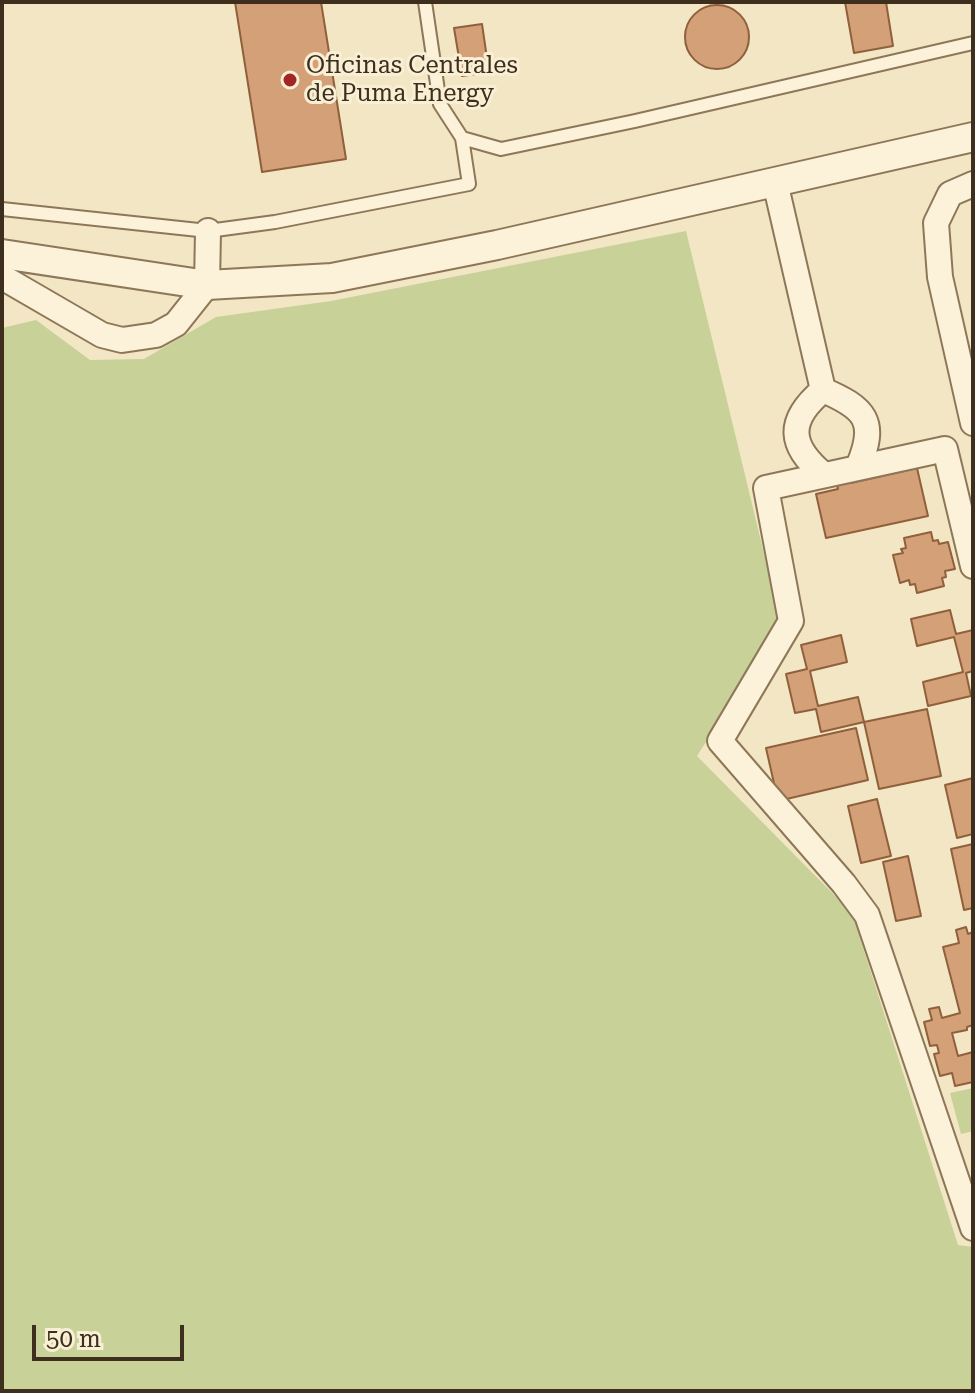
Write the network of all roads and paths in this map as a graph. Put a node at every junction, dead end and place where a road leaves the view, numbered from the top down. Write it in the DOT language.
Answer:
graph roads {
  1 [pos="425,2"];
  2 [pos="973,43"];
  3 [pos="973,137"];
  4 [pos="462,138"];
  5 [pos="775,182"];
  6 [pos="973,184"];
  7 [pos="2,209"];
  8 [pos="208,231"];
  9 [pos="2,254"];
  10 [pos="2,277"];
  11 [pos="207,285"];
  12 [pos="823,390"];
  13 [pos="973,423"];
  14 [pos="858,467"];
  15 [pos="824,475"];
  16 [pos="973,566"];
  17 [pos="973,1228"];
  1 -- 4 [label="lane"];
  2 -- 4 [label="lane"];
  3 -- 5 [label="street"];
  4 -- 8 [label="lane"];
  5 -- 11 [label="street"];
  5 -- 12 [label="street"];
  6 -- 13 [label="street"];
  7 -- 8 [label="lane"];
  8 -- 11 [label="street"];
  9 -- 11 [label="street"];
  10 -- 11 [label="street"];
  12 -- 14 [label="street"];
  12 -- 15 [label="street"];
  14 -- 15 [label="street"];
  14 -- 16 [label="street"];
  15 -- 17 [label="street"];
}
